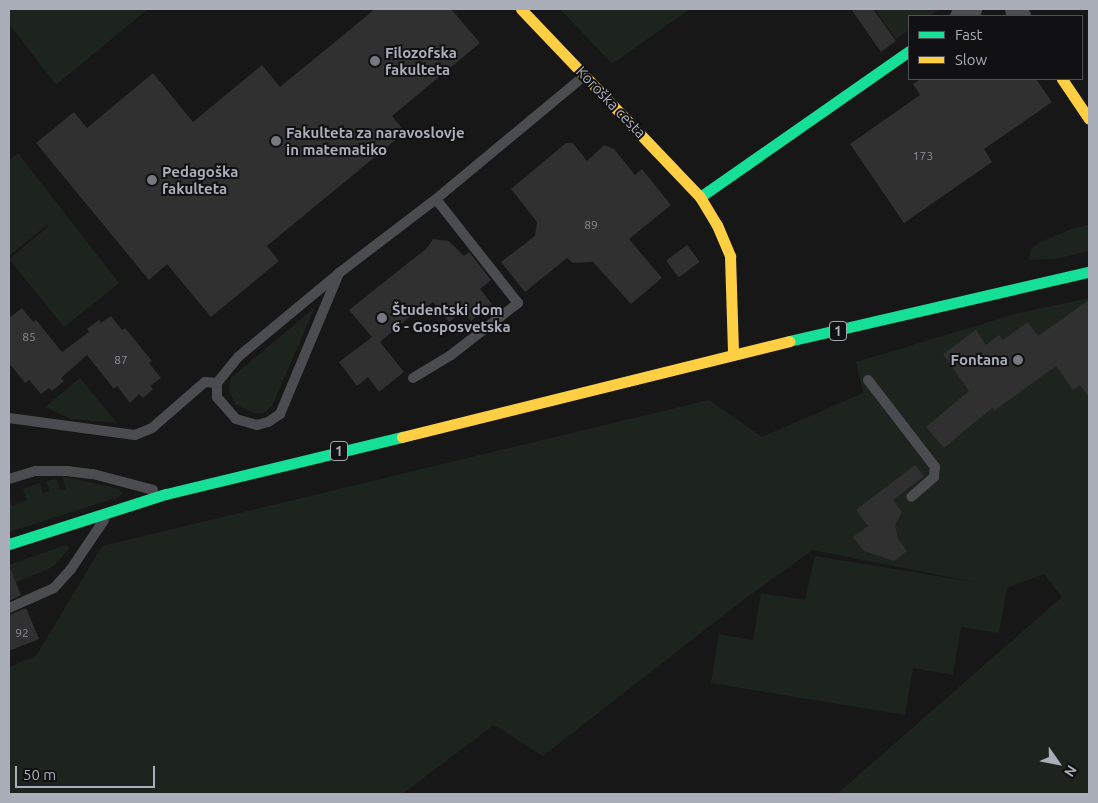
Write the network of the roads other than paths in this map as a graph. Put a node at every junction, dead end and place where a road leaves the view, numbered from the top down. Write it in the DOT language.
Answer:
graph roads {
  1 [pos="521,9"];
  2 [pos="908,52"];
  3 [pos="585,76"];
  4 [pos="1063,80"];
  5 [pos="1089,119"];
  6 [pos="700,197"];
  7 [pos="436,199"];
  8 [pos="1089,272"];
  9 [pos="339,273"];
  10 [pos="733,354"];
  11 [pos="413,378"];
  12 [pos="868,380"];
  13 [pos="217,383"];
  14 [pos="9,418"];
  15 [pos="9,479"];
  16 [pos="166,494"];
  17 [pos="911,497"];
  18 [pos="112,510"];
  19 [pos="9,544"];
  20 [pos="9,608"];
  1 -- 3 [label="main road, Koroška cesta"];
  2 -- 6 [label="main road"];
  3 -- 6 [label="main road, Koroška cesta"];
  3 -- 7 [label="lane"];
  4 -- 5 [label="main road"];
  6 -- 10 [label="main road, Koroška cesta"];
  7 -- 9 [label="lane"];
  7 -- 11 [label="lane"];
  8 -- 10 [label="main road, 1"];
  9 -- 13 [label="lane"];
  9 -- 13 [label="lane"];
  10 -- 16 [label="main road, 1"];
  12 -- 17 [label="lane"];
  13 -- 14 [label="lane"];
  15 -- 16 [label="lane"];
  16 -- 18 [label="main road, 1"];
  18 -- 19 [label="main road, 1"];
  18 -- 20 [label="lane"];
}
